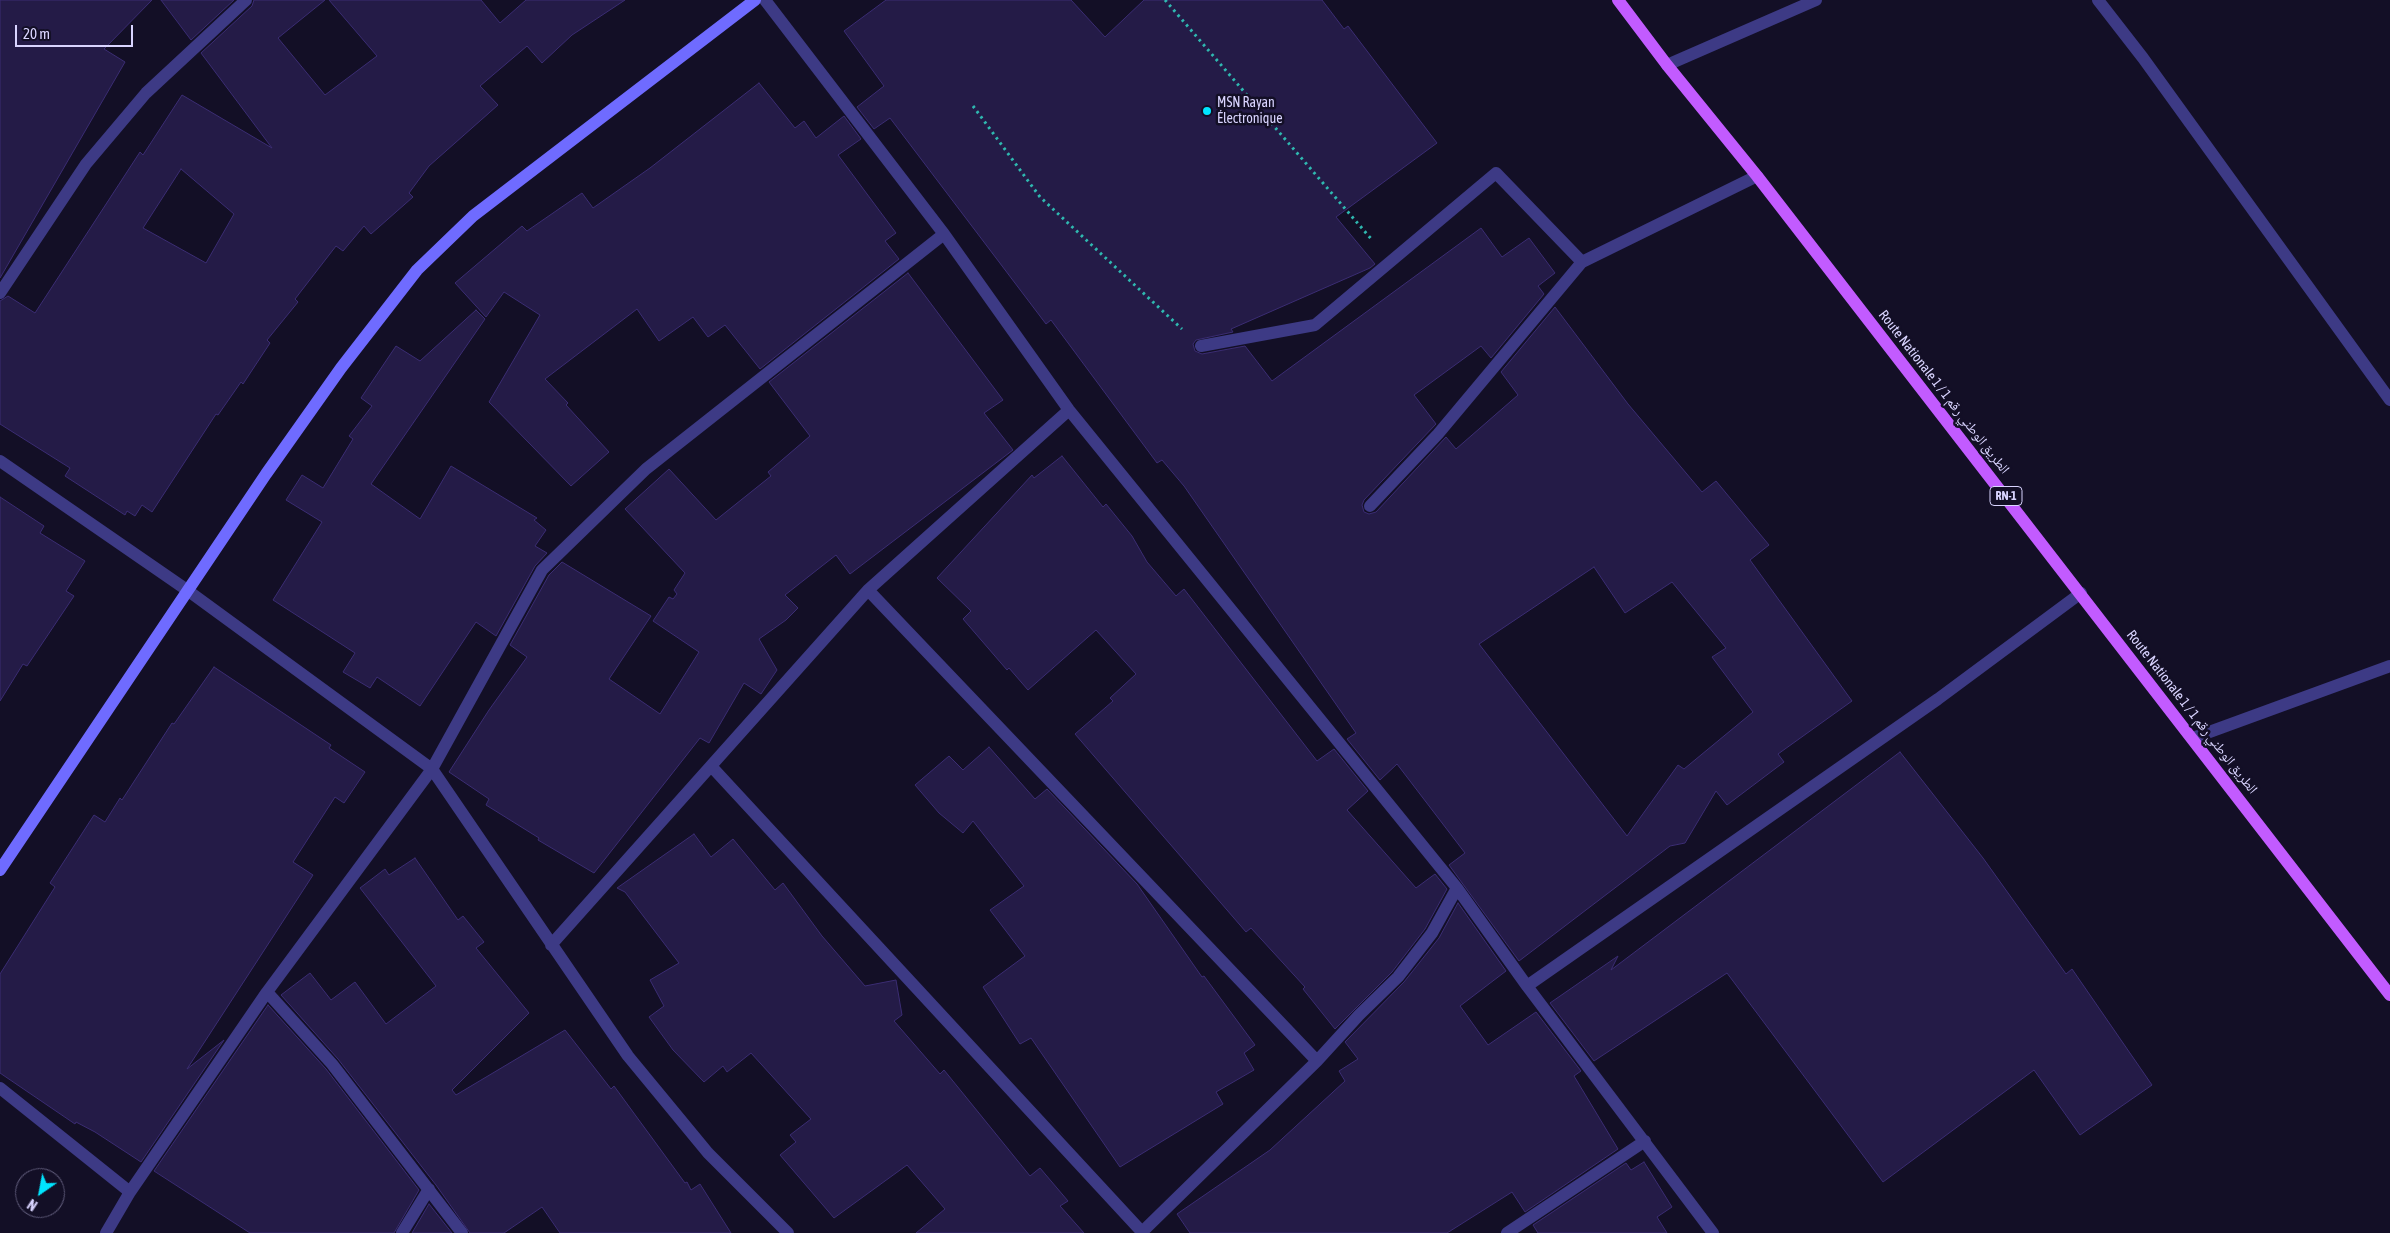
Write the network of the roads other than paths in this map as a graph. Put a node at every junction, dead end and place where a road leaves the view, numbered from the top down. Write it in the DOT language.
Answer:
graph roads {
  1 [pos="246,0"];
  2 [pos="755,0"];
  3 [pos="765,0"];
  4 [pos="1618,0"];
  5 [pos="1816,0"];
  6 [pos="2098,0"];
  7 [pos="1667,65"];
  8 [pos="1757,176"];
  9 [pos="944,234"];
  10 [pos="1582,262"];
  11 [pos="0,293"];
  12 [pos="1201,346"];
  13 [pos="2390,400"];
  14 [pos="1069,410"];
  15 [pos="0,461"];
  16 [pos="1370,506"];
  17 [pos="187,590"];
  18 [pos="868,590"];
  19 [pos="2081,593"];
  20 [pos="2390,666"];
  21 [pos="2193,738"];
  22 [pos="711,766"];
  23 [pos="432,769"];
  24 [pos="0,870"];
  25 [pos="1458,888"];
  26 [pos="551,945"];
  27 [pos="1527,986"];
  28 [pos="267,992"];
  29 [pos="2390,995"];
  30 [pos="1317,1061"];
  31 [pos="0,1088"];
  32 [pos="1645,1141"];
  33 [pos="429,1189"];
  34 [pos="130,1192"];
  35 [pos="106,1233"];
  36 [pos="402,1233"];
  37 [pos="462,1233"];
  38 [pos="788,1233"];
  39 [pos="1142,1233"];
  40 [pos="1507,1233"];
  41 [pos="1713,1233"];
  1 -- 11 [label="street"];
  2 -- 17 [label="street"];
  3 -- 9 [label="street"];
  4 -- 7 [label="main road, Route Nationale 1 / الطريق الوطني رقم 1 / RN-1"];
  5 -- 7 [label="street"];
  6 -- 13 [label="street"];
  7 -- 8 [label="main road, Route Nationale 1 / الطريق الوطني رقم 1 / RN-1"];
  8 -- 10 [label="street"];
  8 -- 19 [label="main road, Route Nationale 1 / الطريق الوطني رقم 1 / RN-1"];
  9 -- 14 [label="street"];
  9 -- 23 [label="street"];
  10 -- 12 [label="street"];
  10 -- 16 [label="street"];
  14 -- 18 [label="street"];
  14 -- 25 [label="street"];
  15 -- 17 [label="street"];
  17 -- 23 [label="street"];
  17 -- 24 [label="street"];
  18 -- 22 [label="street"];
  18 -- 30 [label="street"];
  19 -- 21 [label="main road, Route Nationale 1 / الطريق الوطني رقم 1 / RN-1"];
  19 -- 27 [label="street"];
  20 -- 21 [label="street"];
  21 -- 29 [label="main road, Route Nationale 1 / الطريق الوطني رقم 1 / RN-1"];
  22 -- 26 [label="street"];
  22 -- 39 [label="street"];
  23 -- 26 [label="street"];
  23 -- 28 [label="street"];
  25 -- 27 [label="street"];
  25 -- 30 [label="street"];
  26 -- 38 [label="street"];
  27 -- 32 [label="street"];
  28 -- 33 [label="street"];
  28 -- 34 [label="street"];
  30 -- 39 [label="street"];
  31 -- 34 [label="street"];
  32 -- 40 [label="street"];
  32 -- 41 [label="street"];
  33 -- 36 [label="street"];
  33 -- 37 [label="street"];
  34 -- 35 [label="street"];
}
